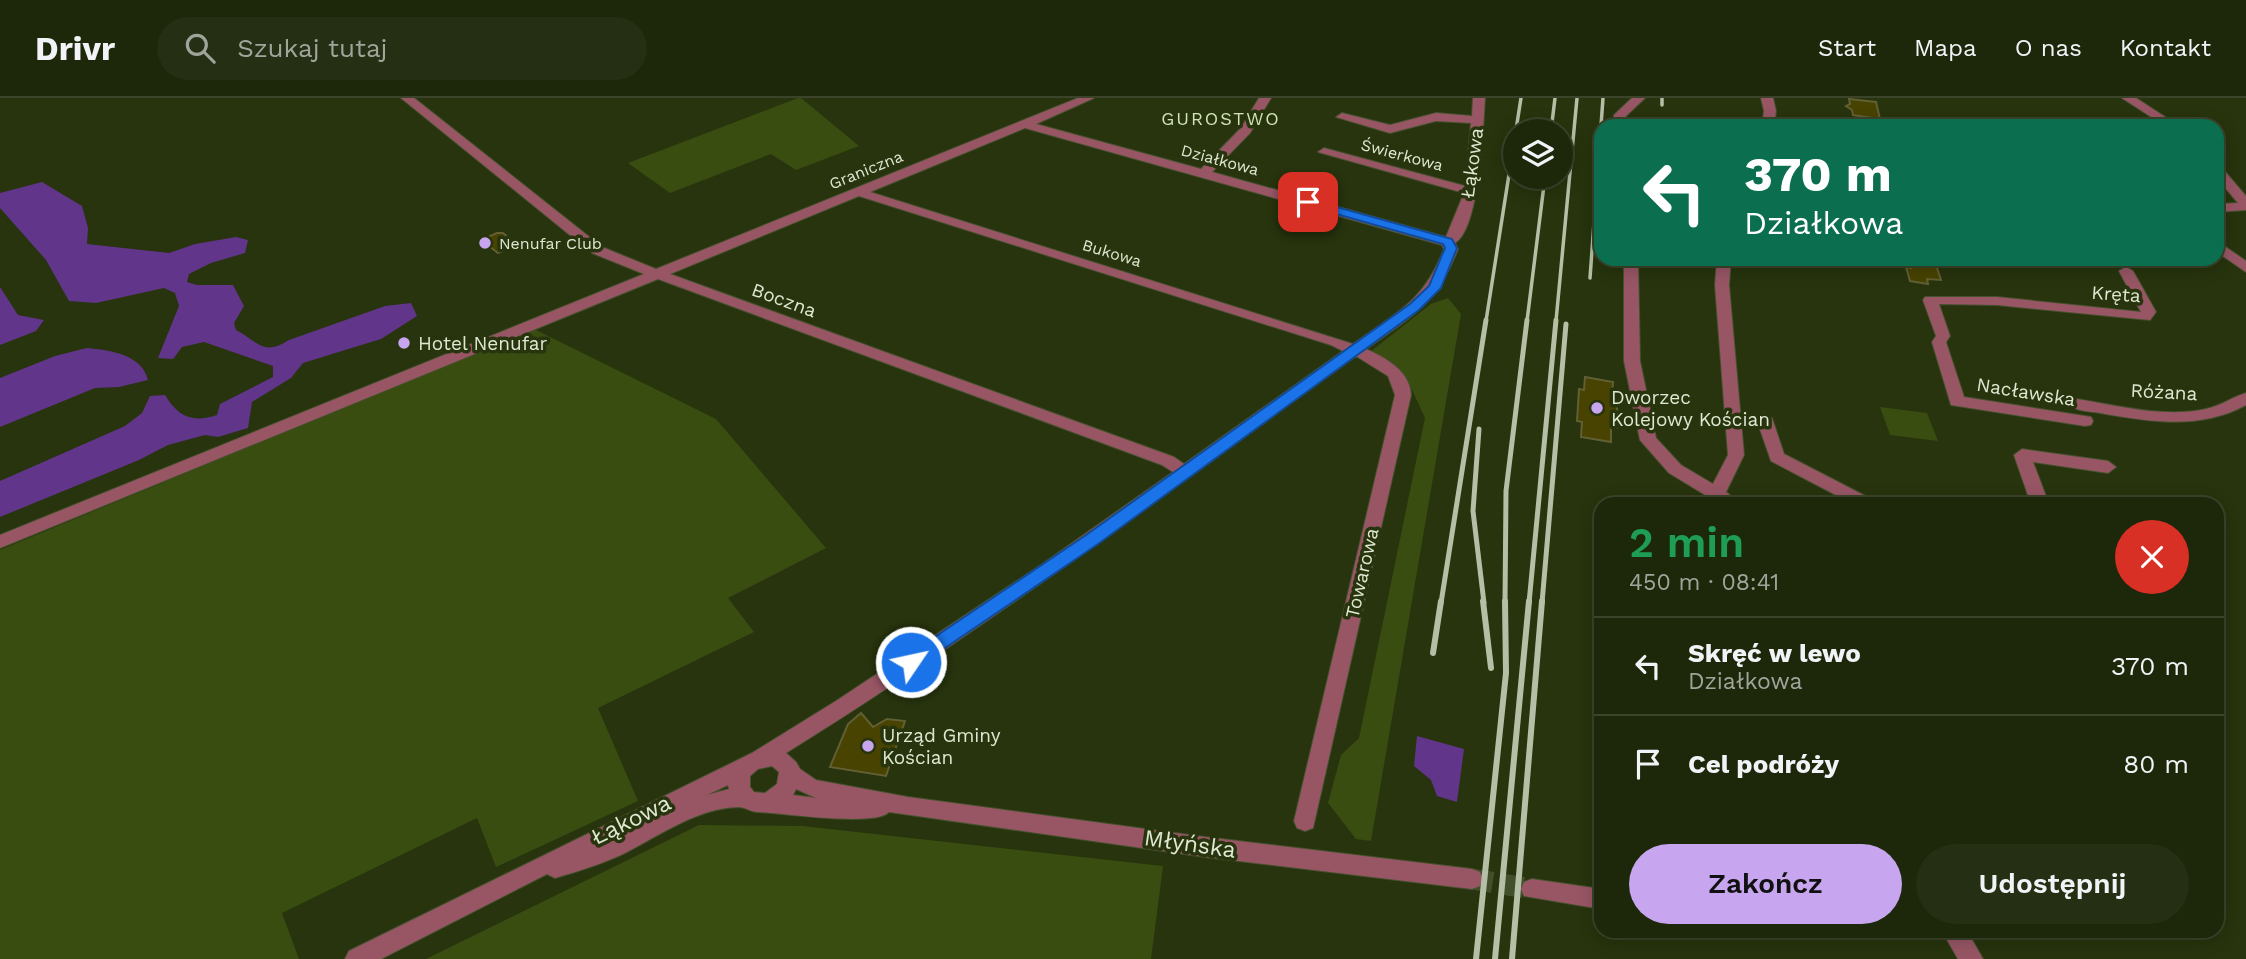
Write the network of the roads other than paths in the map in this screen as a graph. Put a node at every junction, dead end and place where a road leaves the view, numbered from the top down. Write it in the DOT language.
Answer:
graph roads {
  1 [pos="407,98"];
  2 [pos="1088,98"];
  3 [pos="1479,98"];
  4 [pos="1639,98"];
  5 [pos="1767,98"];
  6 [pos="2129,98"];
  7 [pos="1261,99"];
  8 [pos="1342,117"];
  9 [pos="1620,119"];
  10 [pos="1769,119"];
  11 [pos="2162,119"];
  12 [pos="1478,120"];
  13 [pos="1024,124"];
  14 [pos="1324,152"];
  15 [pos="1203,174"];
  16 [pos="2224,178"];
  17 [pos="1471,191"];
  18 [pos="859,192"];
  19 [pos="2246,205"];
  20 [pos="2224,207"];
  21 [pos="1448,242"];
  22 [pos="2224,251"];
  23 [pos="1631,266"];
  24 [pos="1723,266"];
  25 [pos="2246,268"];
  26 [pos="2126,271"];
  27 [pos="657,275"];
  28 [pos="2030,305"];
  29 [pos="1354,351"];
  30 [pos="2246,398"];
  31 [pos="2077,404"];
  32 [pos="1764,418"];
  33 [pos="2085,421"];
  34 [pos="2108,467"];
  35 [pos="1185,472"];
  36 [pos="1716,495"];
  37 [pos="1720,497"];
  38 [pos="1854,497"];
  39 [pos="2037,497"];
  40 [pos="0,541"];
  41 [pos="806,732"];
  42 [pos="751,763"];
  43 [pos="790,771"];
  44 [pos="742,797"];
  45 [pos="768,801"];
  46 [pos="908,806"];
  47 [pos="1305,821"];
  48 [pos="522,878"];
  49 [pos="1472,879"];
  50 [pos="1532,888"];
  51 [pos="1594,898"];
  52 [pos="1958,938"];
  53 [pos="357,959"];
  54 [pos="1972,959"];
  1 -- 27 [label="street, Boczna"];
  2 -- 13 [label="street, Graniczna"];
  3 -- 12 [label="street, Łąkowa"];
  4 -- 9 [label="street"];
  5 -- 10 [label="street"];
  6 -- 11 [label="street"];
  7 -- 15 [label="street"];
  8 -- 12 [label="street"];
  12 -- 17 [label="street, Łąkowa"];
  13 -- 15 [label="street, Działkowa"];
  13 -- 18 [label="street, Graniczna"];
  14 -- 17 [label="street, Świerkowa"];
  15 -- 21 [label="street, Działkowa"];
  16 -- 19 [label="street"];
  17 -- 21 [label="street, Łąkowa"];
  18 -- 27 [label="street, Graniczna"];
  18 -- 29 [label="street, Bukowa"];
  19 -- 20 [label="street"];
  21 -- 29 [label="street, Łąkowa"];
  22 -- 25 [label="street"];
  23 -- 36 [label="street"];
  24 -- 36 [label="street"];
  26 -- 28 [label="street, Kręta"];
  27 -- 35 [label="street, Boczna"];
  27 -- 40 [label="street, Graniczna"];
  28 -- 33 [label="street, Nacławska"];
  29 -- 35 [label="street, Łąkowa"];
  29 -- 47 [label="street, Towarowa"];
  30 -- 31 [label="street, Różana"];
  32 -- 38 [label="street"];
  34 -- 39 [label="street"];
  35 -- 41 [label="street, Łąkowa"];
  36 -- 37 [label="street"];
  41 -- 42 [label="street, Łąkowa"];
  41 -- 43 [label="street"];
  42 -- 43 [label="street"];
  42 -- 44 [label="street"];
  42 -- 48 [label="street, Łąkowa"];
  43 -- 45 [label="street"];
  43 -- 46 [label="street, Młyńska"];
  44 -- 45 [label="street"];
  44 -- 48 [label="street, Łąkowa"];
  45 -- 46 [label="street, Młyńska"];
  46 -- 49 [label="street, Młyńska"];
  48 -- 53 [label="street, Łąkowa"];
  50 -- 51 [label="street"];
  52 -- 54 [label="street"];
}
